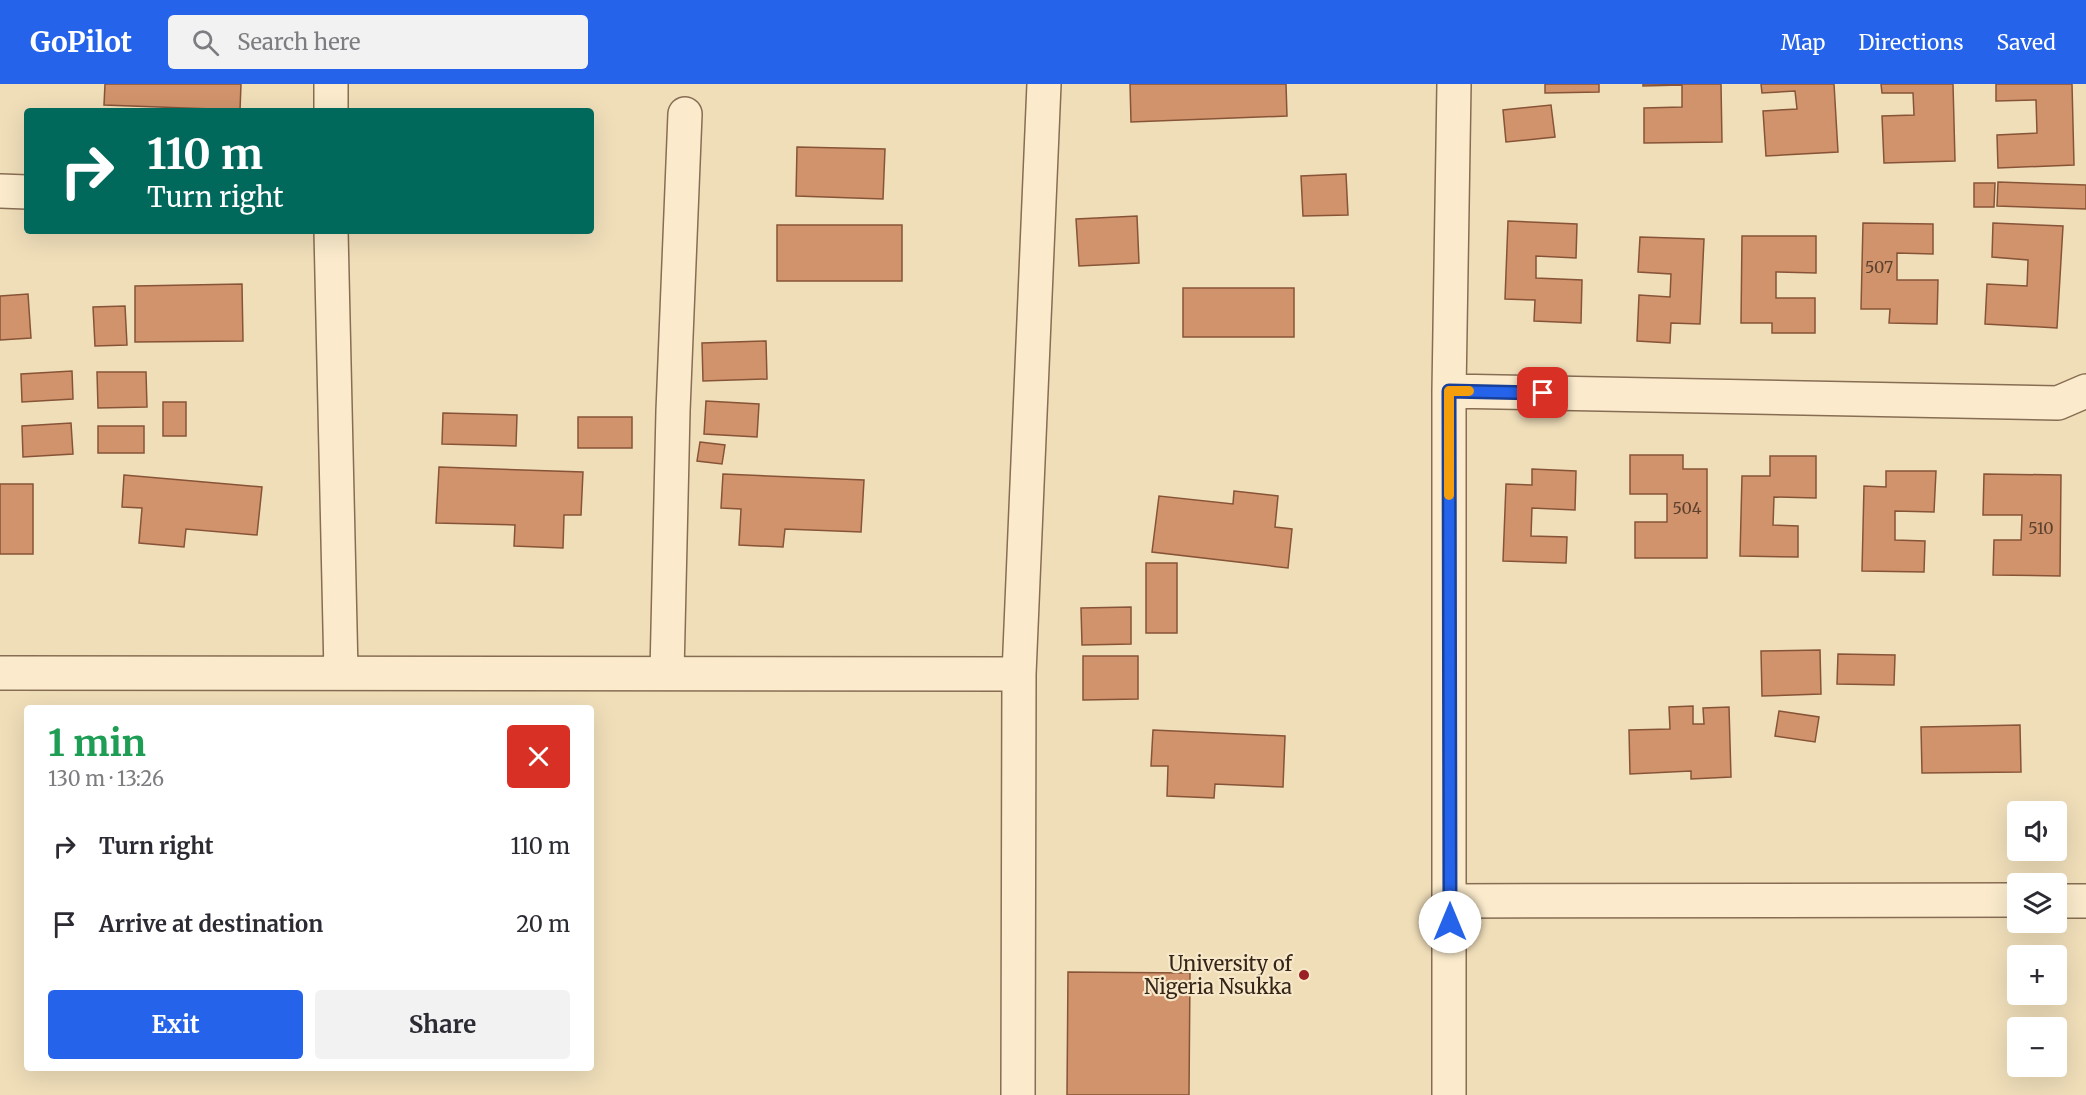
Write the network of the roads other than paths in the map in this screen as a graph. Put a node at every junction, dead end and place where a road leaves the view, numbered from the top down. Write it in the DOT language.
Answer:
graph roads {
  1 [pos="331,84"];
  2 [pos="1044,84"];
  3 [pos="1454,84"];
  4 [pos="331,108"];
  5 [pos="685,114"];
  6 [pos="0,191"];
  7 [pos="24,192"];
  8 [pos="331,234"];
  9 [pos="1449,391"];
  10 [pos="2086,391"];
  11 [pos="0,672"];
  12 [pos="341,672"];
  13 [pos="667,672"];
  14 [pos="1019,674"];
  15 [pos="2007,900"];
  16 [pos="1450,901"];
  17 [pos="2067,901"];
  18 [pos="2086,901"];
  19 [pos="1018,1095"];
  20 [pos="1449,1095"];
  1 -- 4 [label="street"];
  2 -- 14 [label="street"];
  3 -- 9 [label="street"];
  5 -- 13 [label="street"];
  6 -- 7 [label="street"];
  8 -- 12 [label="street"];
  9 -- 10 [label="street"];
  9 -- 16 [label="street"];
  11 -- 12 [label="street"];
  12 -- 13 [label="street"];
  13 -- 14 [label="street"];
  14 -- 19 [label="street"];
  15 -- 16 [label="street"];
  16 -- 20 [label="street"];
  17 -- 18 [label="street"];
}
